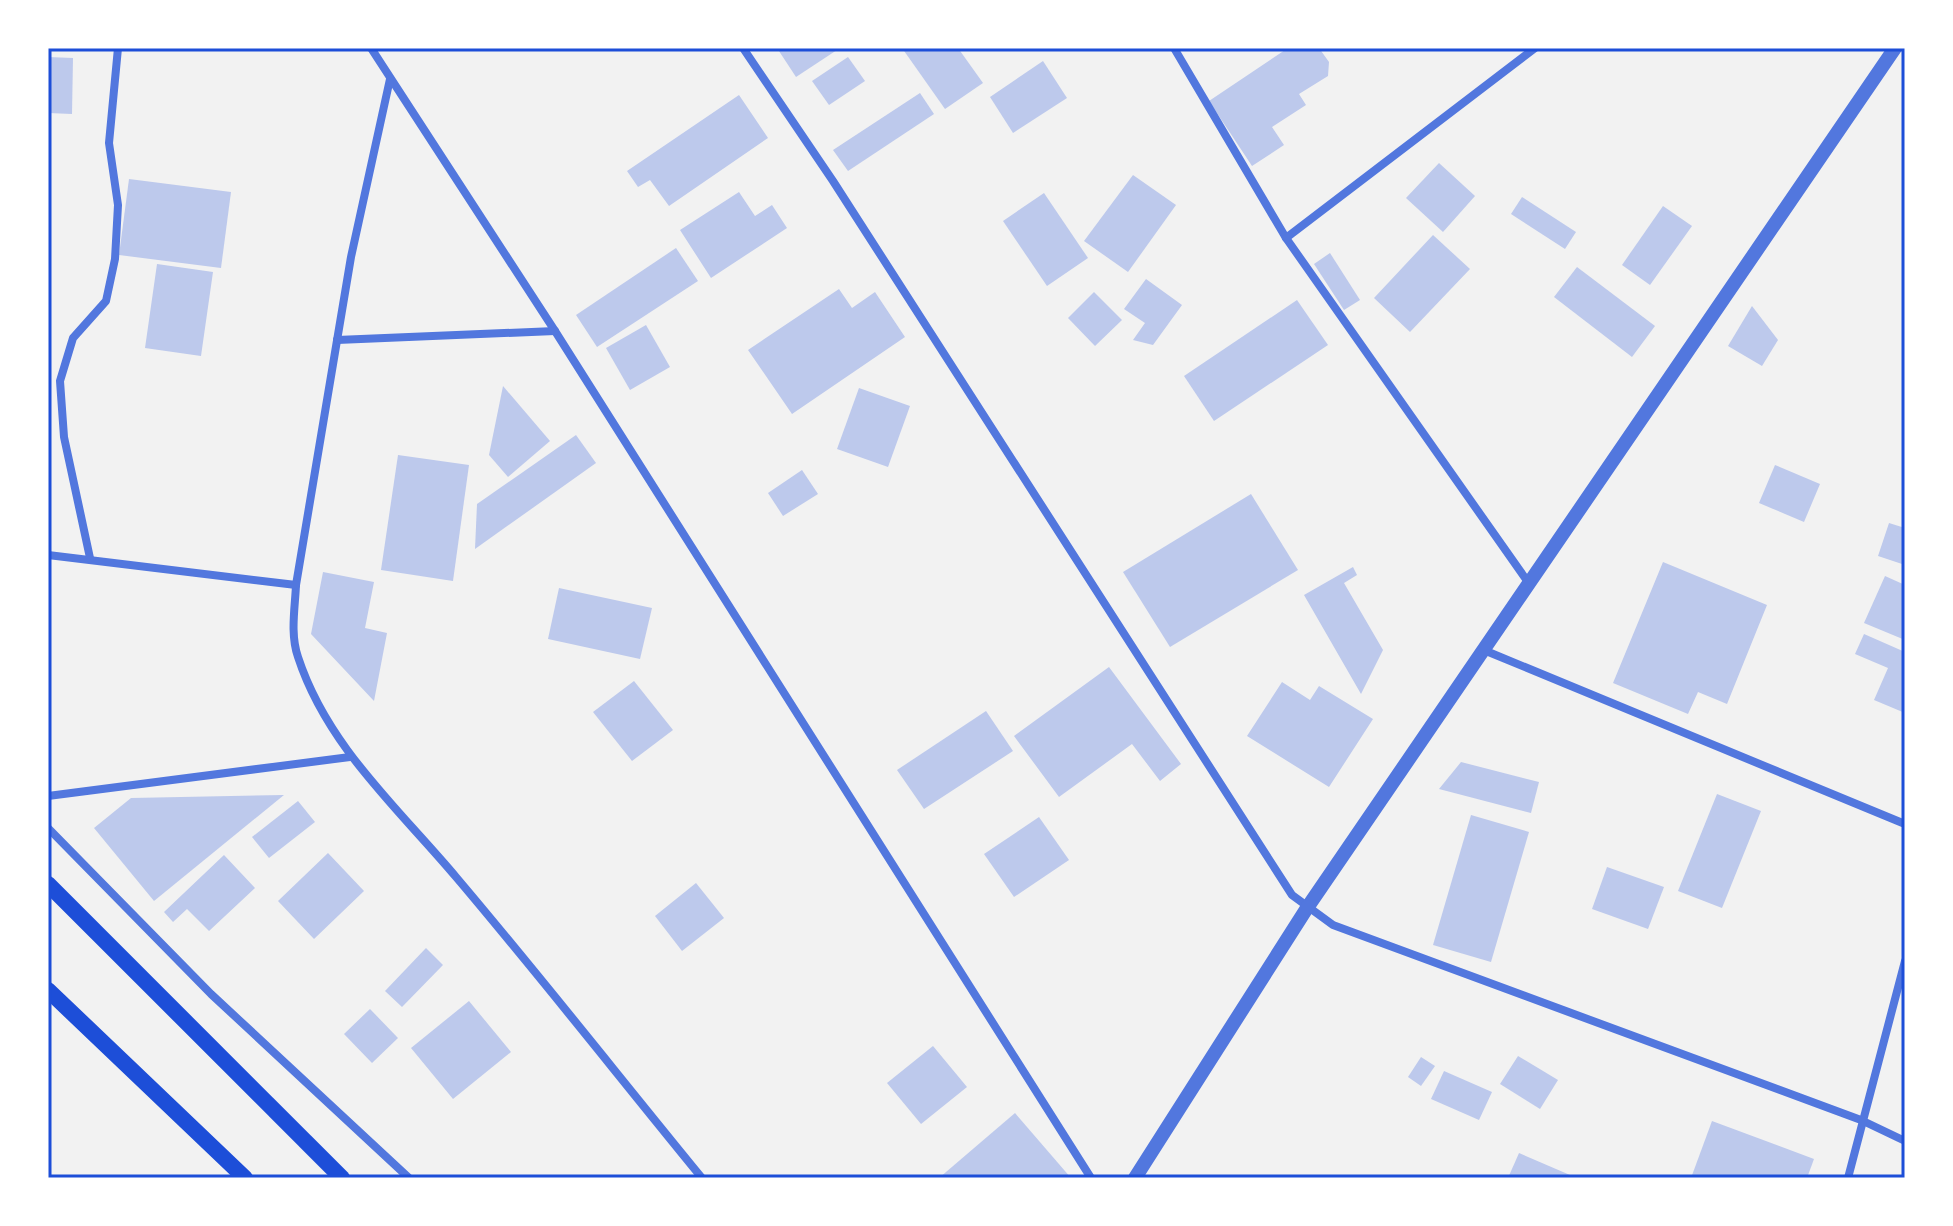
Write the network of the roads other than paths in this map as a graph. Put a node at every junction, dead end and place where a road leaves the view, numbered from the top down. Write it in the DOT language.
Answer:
graph roads {
  1 [pos="118,48"];
  2 [pos="371,48"];
  3 [pos="743,48"];
  4 [pos="1174,48"];
  5 [pos="1535,48"];
  6 [pos="1895,48"];
  7 [pos="390,79"];
  8 [pos="1286,238"];
  9 [pos="555,331"];
  10 [pos="337,340"];
  11 [pos="48,555"];
  12 [pos="90,558"];
  13 [pos="296,585"];
  14 [pos="1531,586"];
  15 [pos="1486,651"];
  16 [pos="350,757"];
  17 [pos="48,796"];
  18 [pos="1905,824"];
  19 [pos="48,828"];
  20 [pos="48,884"];
  21 [pos="1307,908"];
  22 [pos="1905,961"];
  23 [pos="48,990"];
  24 [pos="1861,1120"];
  25 [pos="1905,1141"];
  26 [pos="245,1178"];
  27 [pos="342,1178"];
  28 [pos="409,1178"];
  29 [pos="702,1178"];
  30 [pos="1091,1178"];
  31 [pos="1135,1178"];
  32 [pos="1848,1178"];
  1 -- 12 [label="street"];
  2 -- 7 [label="street"];
  3 -- 21 [label="street"];
  4 -- 8 [label="street"];
  5 -- 8 [label="street"];
  6 -- 14 [label="street"];
  7 -- 9 [label="street"];
  7 -- 10 [label="street"];
  8 -- 14 [label="street"];
  9 -- 10 [label="street"];
  9 -- 30 [label="street"];
  10 -- 13 [label="street"];
  11 -- 12 [label="street"];
  12 -- 13 [label="street"];
  13 -- 16 [label="street"];
  14 -- 15 [label="street"];
  15 -- 18 [label="street"];
  15 -- 21 [label="street"];
  16 -- 17 [label="street"];
  16 -- 29 [label="street"];
  19 -- 28 [label="street"];
  20 -- 27 [label="main road"];
  21 -- 24 [label="street"];
  21 -- 31 [label="street"];
  22 -- 24 [label="street"];
  23 -- 26 [label="main road"];
  24 -- 25 [label="street"];
  24 -- 32 [label="street"];
}
